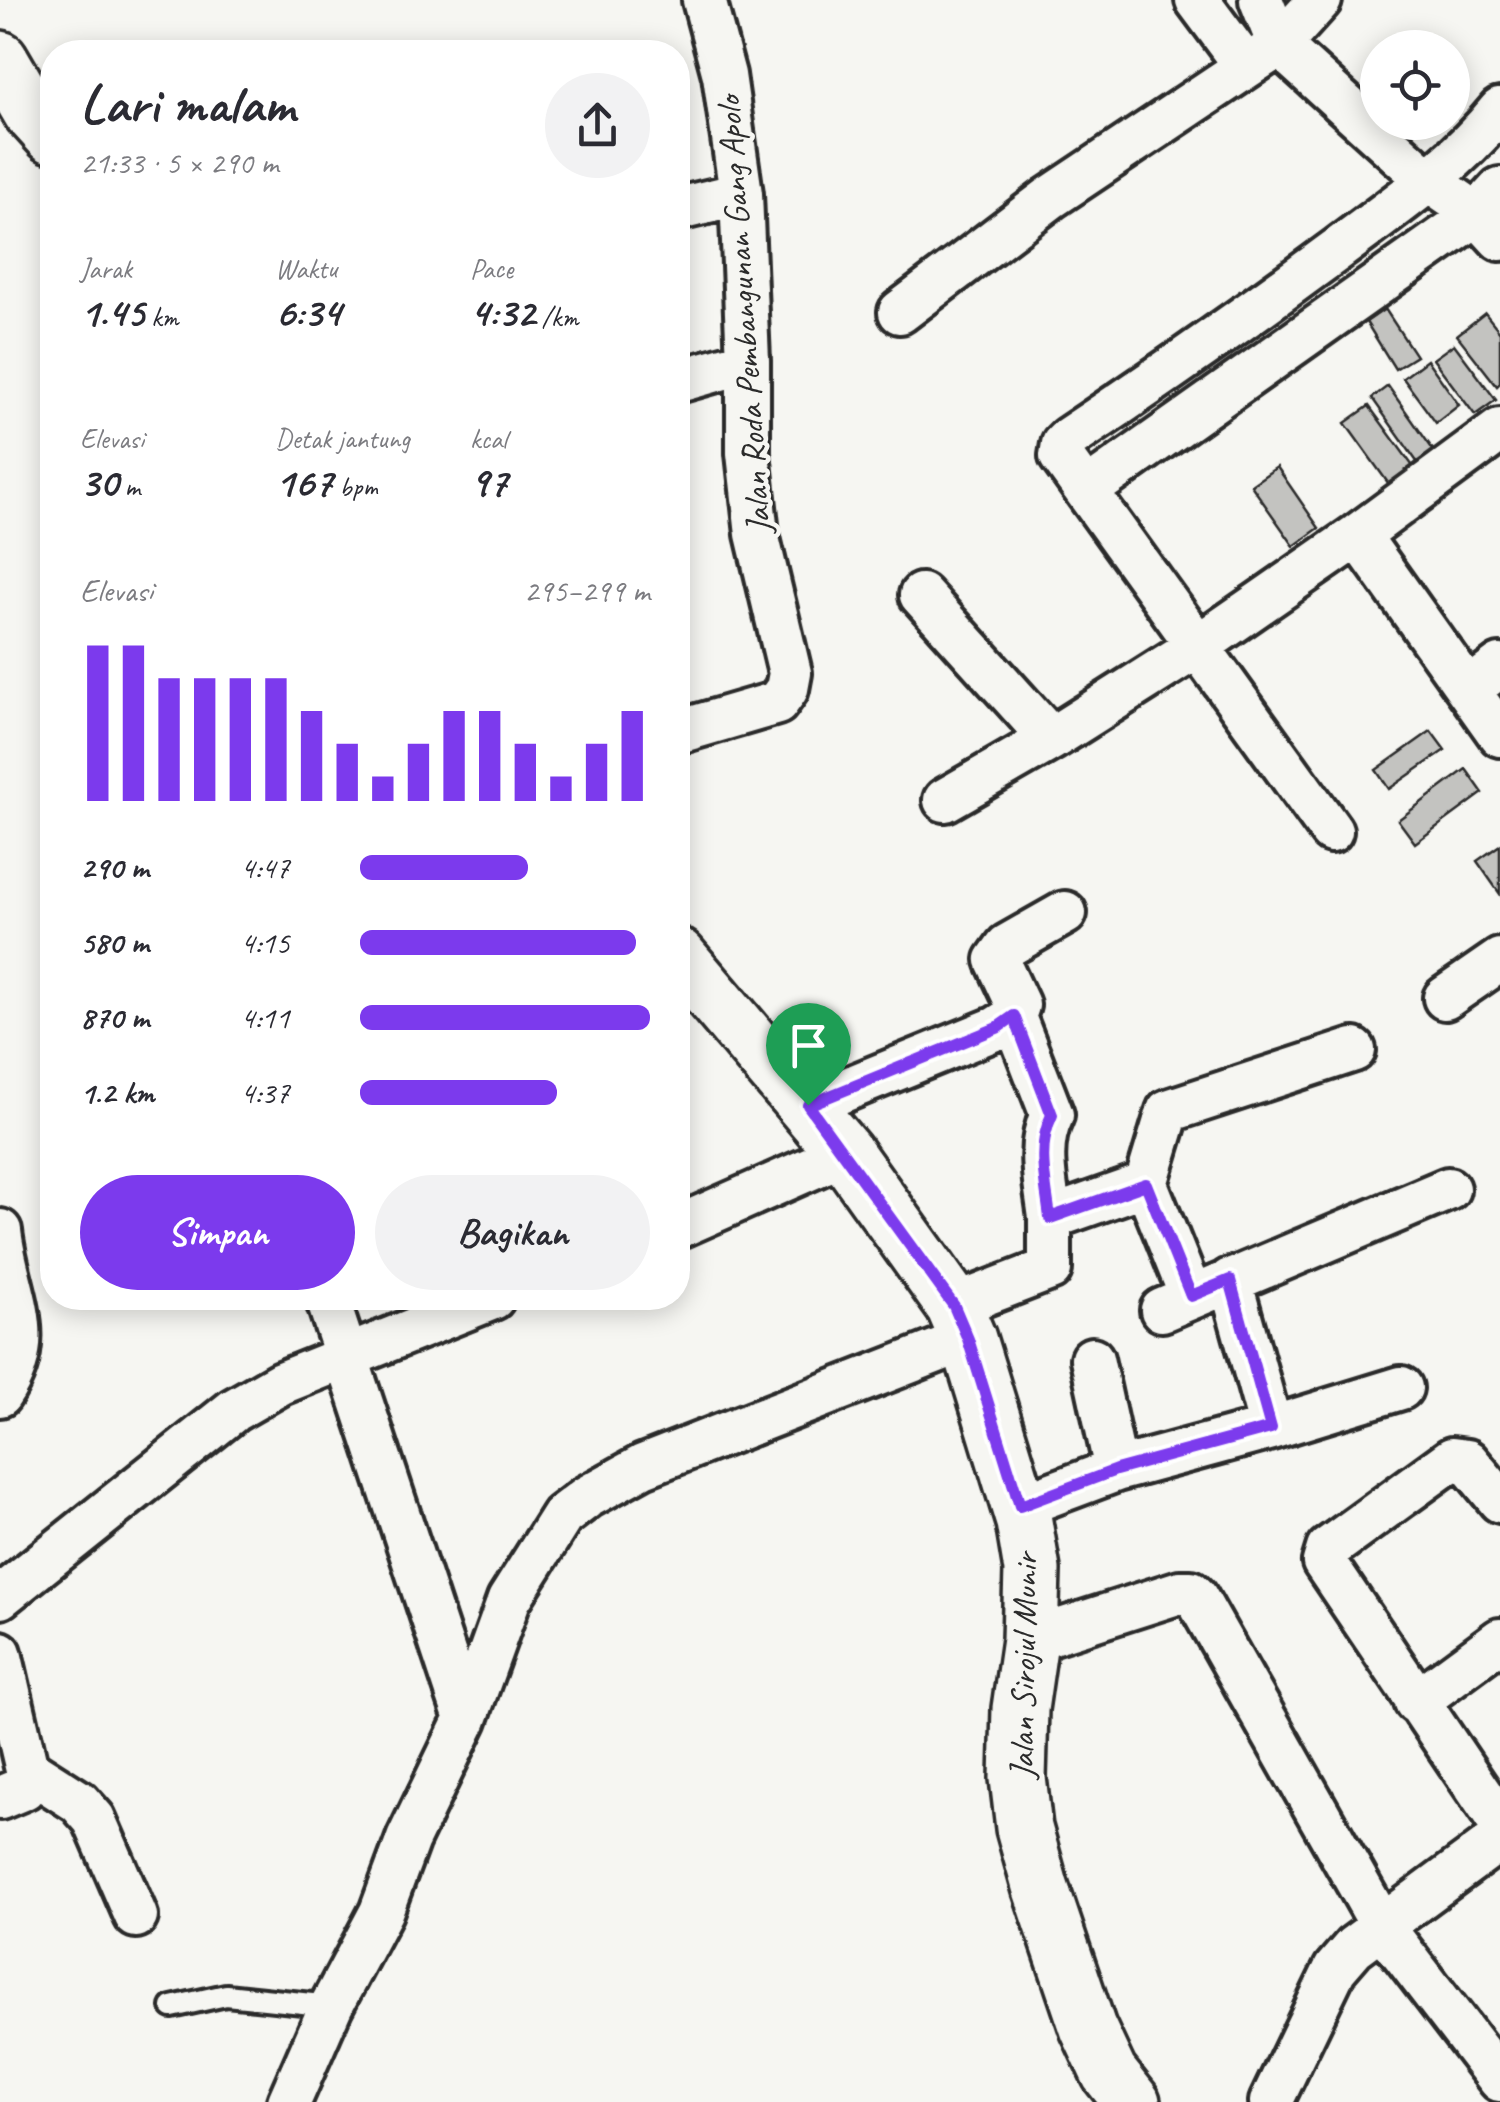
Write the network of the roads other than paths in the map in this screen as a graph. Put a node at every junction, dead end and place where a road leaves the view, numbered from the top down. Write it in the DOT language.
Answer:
graph roads {
  1 [pos="704,0"];
  2 [pos="1197,0"];
  3 [pos="1261,0"];
  4 [pos="1320,0"];
  5 [pos="1262,56"];
  6 [pos="0,59"];
  7 [pos="1500,110"];
  8 [pos="40,121"];
  9 [pos="1429,181"];
  10 [pos="741,194"];
  11 [pos="690,206"];
  12 [pos="1492,214"];
  13 [pos="900,312"];
  14 [pos="748,361"];
  15 [pos="690,378"];
  16 [pos="1500,430"];
  17 [pos="1087,490"];
  18 [pos="1358,535"];
  19 [pos="921,595"];
  20 [pos="1198,646"];
  21 [pos="1484,678"];
  22 [pos="690,729"];
  23 [pos="1500,734"];
  24 [pos="1051,739"];
  25 [pos="945,800"];
  26 [pos="1331,831"];
  27 [pos="1065,913"];
  28 [pos="1500,960"];
  29 [pos="690,970"];
  30 [pos="1445,998"];
  31 [pos="1014,1016"];
  32 [pos="1354,1050"];
  33 [pos="808,1105"];
  34 [pos="845,1153"];
  35 [pos="1146,1184"];
  36 [pos="1448,1189"];
  37 [pos="1050,1218"];
  38 [pos="690,1222"];
  39 [pos="0,1231"];
  40 [pos="1194,1295"];
  41 [pos="332,1310"];
  42 [pos="462,1310"];
  43 [pos="961,1323"];
  44 [pos="347,1355"];
  45 [pos="1092,1359"];
  46 [pos="1402,1388"];
  47 [pos="0,1395"];
  48 [pos="1271,1428"];
  49 [pos="1116,1470"];
  50 [pos="1500,1501"];
  51 [pos="1020,1506"];
  52 [pos="0,1597"];
  53 [pos="1030,1640"];
  54 [pos="1500,1640"];
  55 [pos="0,1653"];
  56 [pos="1416,1702"];
  57 [pos="466,1719"];
  58 [pos="14,1784"];
  59 [pos="1500,1823"];
  60 [pos="1500,1840"];
  61 [pos="136,1916"];
  62 [pos="1382,1926"];
  63 [pos="331,2006"];
  64 [pos="172,2008"];
  65 [pos="1500,2080"];
  66 [pos="289,2102"];
  67 [pos="1132,2102"];
  68 [pos="1270,2102"];
  1 -- 10 [label="street, Jalan Roda Pembangunan Gang Apolo"];
  2 -- 5 [label="street"];
  3 -- 5 [label="street"];
  4 -- 5 [label="street"];
  5 -- 9 [label="street"];
  5 -- 13 [label="street"];
  6 -- 8 [label="street"];
  7 -- 9 [label="street"];
  9 -- 12 [label="street"];
  9 -- 17 [label="street"];
  10 -- 11 [label="street"];
  10 -- 14 [label="street, Jalan Roda Pembangunan Gang Apolo"];
  12 -- 17 [label="street"];
  14 -- 15 [label="street"];
  14 -- 22 [label="street, Jalan Roda Pembangunan Gang Apolo"];
  16 -- 18 [label="street"];
  17 -- 20 [label="street"];
  18 -- 20 [label="street"];
  18 -- 21 [label="street"];
  19 -- 24 [label="street"];
  20 -- 24 [label="street"];
  20 -- 26 [label="street"];
  21 -- 23 [label="street"];
  24 -- 25 [label="street"];
  27 -- 31 [label="street"];
  28 -- 30 [label="street"];
  29 -- 33 [label="street, Jalan Sirojul Munir"];
  31 -- 33 [label="street"];
  31 -- 37 [label="street"];
  32 -- 35 [label="street"];
  33 -- 34 [label="street, Jalan Sirojul Munir"];
  34 -- 38 [label="street"];
  34 -- 43 [label="street, Jalan Sirojul Munir"];
  35 -- 37 [label="street"];
  35 -- 40 [label="street"];
  36 -- 40 [label="street"];
  37 -- 43 [label="street"];
  39 -- 47 [label="street"];
  40 -- 48 [label="street"];
  41 -- 44 [label="street"];
  42 -- 44 [label="street"];
  43 -- 51 [label="street, Jalan Sirojul Munir"];
  43 -- 57 [label="street"];
  44 -- 52 [label="street"];
  44 -- 57 [label="street"];
  45 -- 49 [label="street"];
  46 -- 48 [label="street"];
  48 -- 49 [label="street"];
  49 -- 51 [label="street"];
  50 -- 56 [label="street"];
  51 -- 53 [label="street, Jalan Sirojul Munir"];
  53 -- 62 [label="street"];
  53 -- 67 [label="street, Jalan Sirojul Munir"];
  54 -- 56 [label="street"];
  55 -- 58 [label="street"];
  56 -- 59 [label="street"];
  57 -- 63 [label="street"];
  58 -- 61 [label="street"];
  60 -- 62 [label="street"];
  62 -- 65 [label="street"];
  62 -- 68 [label="street"];
  63 -- 64 [label="lane"];
  63 -- 66 [label="street"];
}
